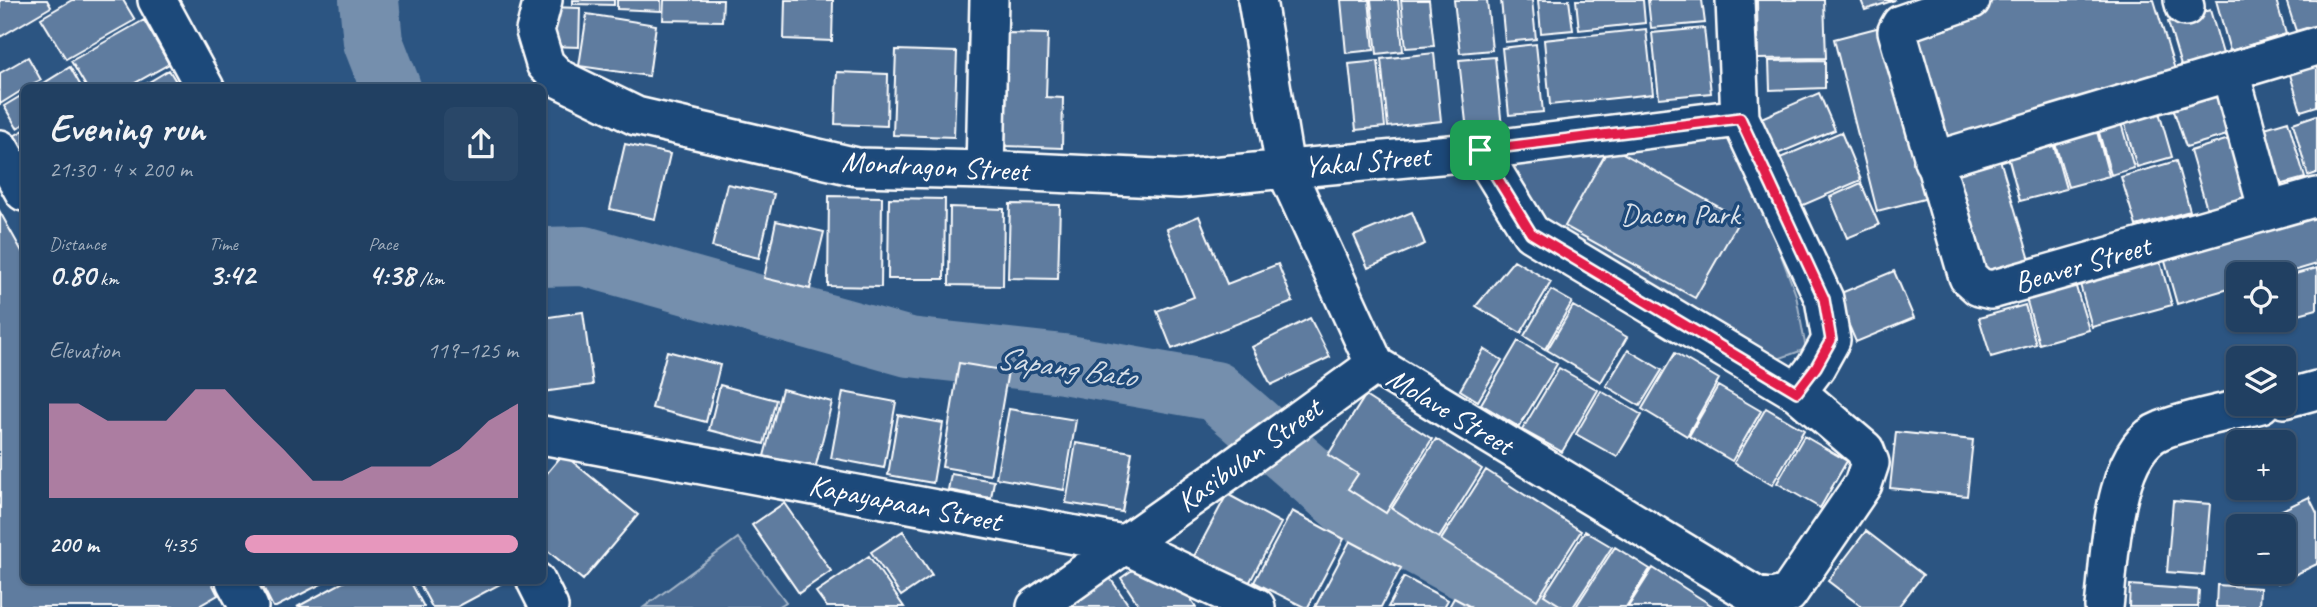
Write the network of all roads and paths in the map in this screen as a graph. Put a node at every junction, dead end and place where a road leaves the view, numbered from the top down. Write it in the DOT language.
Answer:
graph roads {
  1 [pos="157,0"];
  2 [pos="543,0"];
  3 [pos="989,0"];
  4 [pos="1257,0"];
  5 [pos="1735,0"];
  6 [pos="1971,0"];
  7 [pos="2317,46"];
  8 [pos="2230,72"];
  9 [pos="203,84"];
  10 [pos="1740,118"];
  11 [pos="0,149"];
  12 [pos="1480,150"];
  13 [pos="1933,161"];
  14 [pos="1285,169"];
  15 [pos="985,170"];
  16 [pos="21,187"];
  17 [pos="2317,197"];
  18 [pos="2268,211"];
  19 [pos="1375,365"];
  20 [pos="2317,390"];
  21 [pos="1797,392"];
  22 [pos="2296,395"];
  23 [pos="2226,413"];
  24 [pos="546,436"];
  25 [pos="1123,544"];
  26 [pos="237,584"];
  27 [pos="538,584"];
  28 [pos="249,607"];
  29 [pos="549,607"];
  30 [pos="1035,607"];
  31 [pos="1256,607"];
  32 [pos="2104,607"];
  1 -- 9 [label="street"];
  2 -- 15 [label="street, Mondragon Street"];
  3 -- 15 [label="street"];
  4 -- 14 [label="street, Molave Street"];
  5 -- 10 [label="street"];
  6 -- 13 [label="street, Beaver Street"];
  7 -- 8 [label="street"];
  8 -- 13 [label="street"];
  8 -- 18 [label="street"];
  10 -- 12 [label="street, Yakal Street"];
  10 -- 21 [label="street"];
  11 -- 16 [label="street"];
  12 -- 14 [label="street, Yakal Street"];
  12 -- 21 [label="street"];
  13 -- 18 [label="street, Beaver Street"];
  14 -- 15 [label="street, Mondragon Street"];
  14 -- 19 [label="street, Molave Street"];
  17 -- 18 [label="street, Beaver Street"];
  19 -- 21 [label="street, Molave Street"];
  19 -- 25 [label="street, Kasibulan Street"];
  20 -- 22 [label="street"];
  23 -- 32 [label="street"];
  24 -- 25 [label="street, Kapayapaan Street"];
  25 -- 30 [label="street, Kasibulan Street"];
  25 -- 31 [label="street, Kapayapaan Street"];
  26 -- 28 [label="street"];
  27 -- 29 [label="street"];
}
